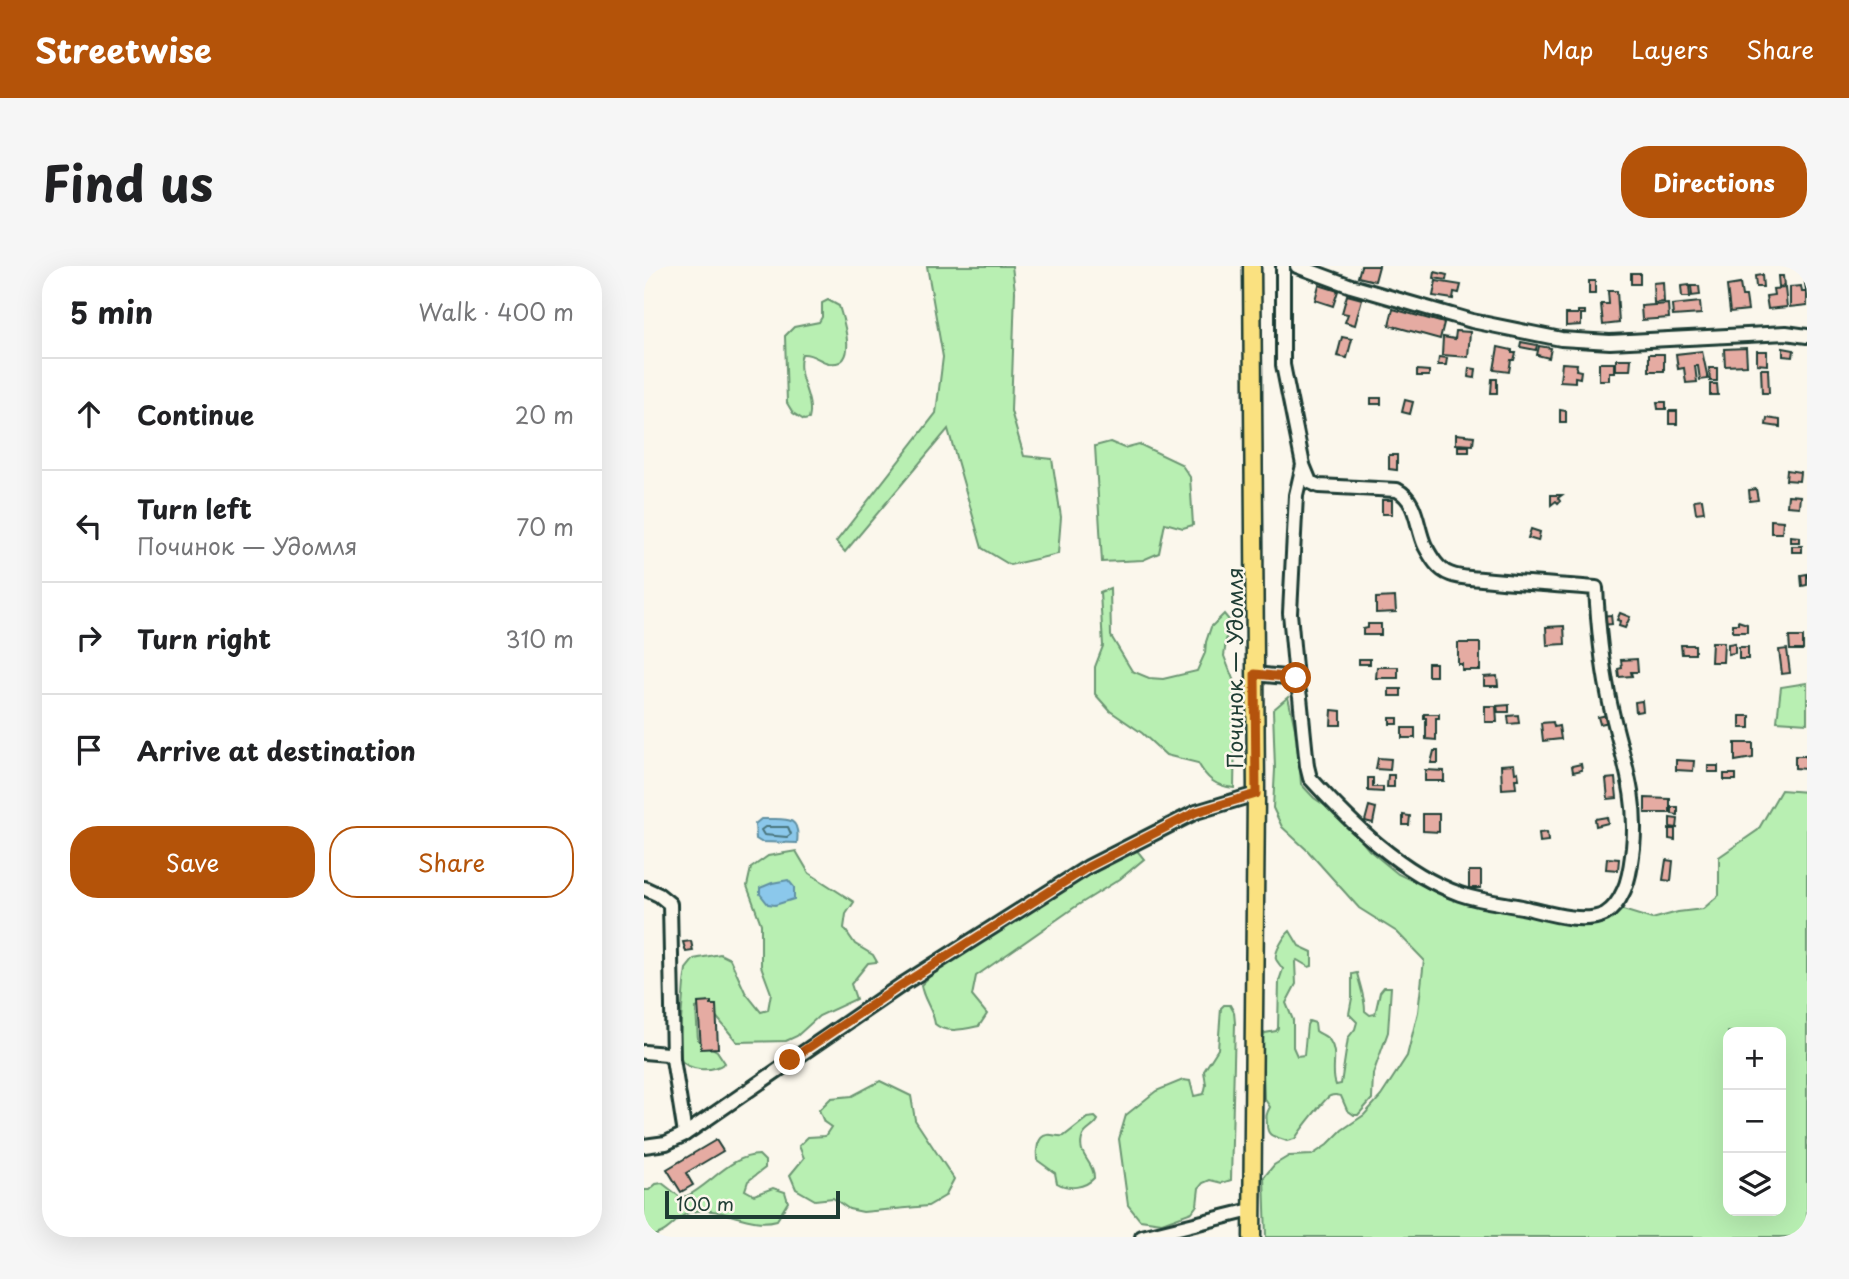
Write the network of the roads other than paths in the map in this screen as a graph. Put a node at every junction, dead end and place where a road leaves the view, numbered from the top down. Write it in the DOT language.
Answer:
graph roads {
  1 [pos="1252,266"];
  2 [pos="1283,266"];
  3 [pos="1297,266"];
  4 [pos="1807,336"];
  5 [pos="1303,465"];
  6 [pos="1255,674"];
  7 [pos="1296,678"];
  8 [pos="1256,794"];
  9 [pos="644,888"];
  10 [pos="644,1052"];
  11 [pos="673,1059"];
  12 [pos="685,1134"];
  13 [pos="644,1146"];
  14 [pos="1251,1209"];
  15 [pos="1142,1237"];
  16 [pos="1252,1237"];
  1 -- 6 [label="main road, Починок — Удомля"];
  2 -- 5 [label="street"];
  3 -- 4 [label="street"];
  5 -- 7 [label="street"];
  5 -- 7 [label="street"];
  6 -- 7 [label="street"];
  6 -- 8 [label="main road, Починок — Удомля"];
  8 -- 12 [label="street"];
  8 -- 14 [label="main road, Починок — Удомля"];
  9 -- 11 [label="street"];
  10 -- 11 [label="street"];
  11 -- 12 [label="street"];
  12 -- 13 [label="street"];
  14 -- 15 [label="street"];
  14 -- 16 [label="main road, Починок — Удомля"];
}
